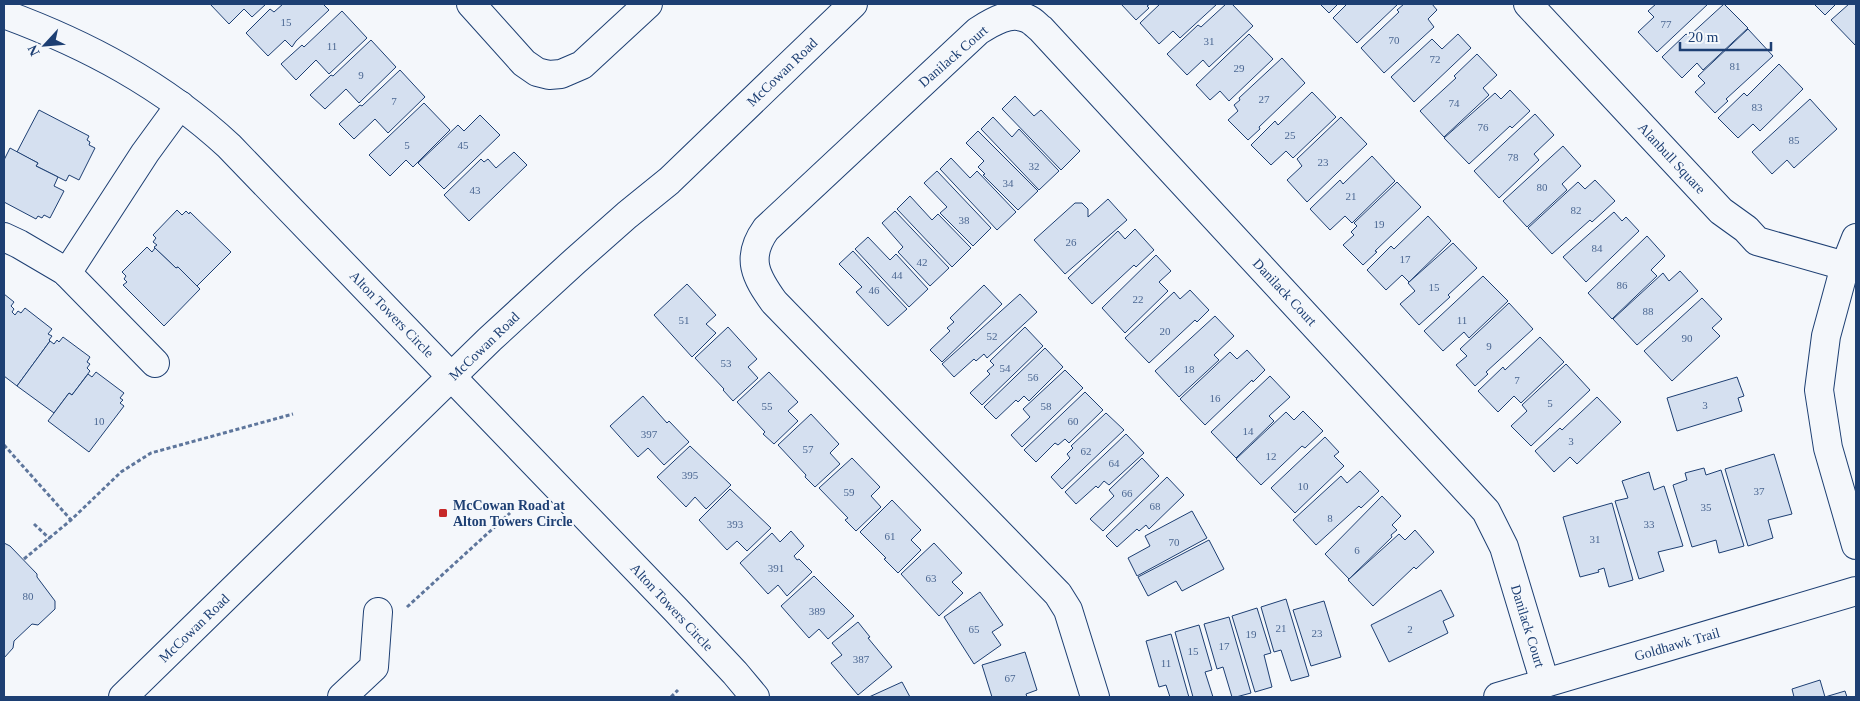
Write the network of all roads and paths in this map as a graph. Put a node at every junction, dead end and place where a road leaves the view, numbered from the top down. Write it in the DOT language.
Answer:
graph roads {
  1 [pos="471,4"];
  2 [pos="648,4"];
  3 [pos="853,4"];
  4 [pos="1528,4"];
  5 [pos="4,14"];
  6 [pos="180,105"];
  7 [pos="4,237"];
  8 [pos="1856,238"];
  9 [pos="1845,266"];
  10 [pos="67,273"];
  11 [pos="155,363"];
  12 [pos="452,377"];
  13 [pos="293,414"];
  14 [pos="4,446"];
  15 [pos="510,513"];
  16 [pos="71,520"];
  17 [pos="34,524"];
  18 [pos="50,539"];
  19 [pos="1856,544"];
  20 [pos="24,559"];
  21 [pos="1856,591"];
  22 [pos="377,623"];
  23 [pos="1545,683"];
  24 [pos="678,690"];
  25 [pos="123,697"];
  26 [pos="342,697"];
  27 [pos="671,697"];
  28 [pos="755,697"];
  29 [pos="1095,697"];
  30 [pos="1498,697"];
  1 -- 2 [label="street"];
  3 -- 12 [label="street, McCowan Road"];
  4 -- 9 [label="street, Alanbull Square"];
  5 -- 6 [label="street, Alton Towers Circle"];
  6 -- 10 [label="street"];
  6 -- 12 [label="street, Alton Towers Circle"];
  7 -- 10 [label="street"];
  8 -- 9 [label="street"];
  9 -- 19 [label="street"];
  10 -- 11 [label="street"];
  12 -- 25 [label="street, McCowan Road"];
  12 -- 28 [label="street, Alton Towers Circle"];
  13 -- 16 [label="path"];
  14 -- 16 [label="path"];
  15 -- 22 [label="path"];
  16 -- 18 [label="path"];
  17 -- 18 [label="path"];
  18 -- 20 [label="path"];
  21 -- 23 [label="street, Goldhawk Trail"];
  22 -- 26 [label="street"];
  23 -- 29 [label="street, Danilack Court"];
  23 -- 30 [label="street, Goldhawk Trail"];
  24 -- 27 [label="path"];
}
